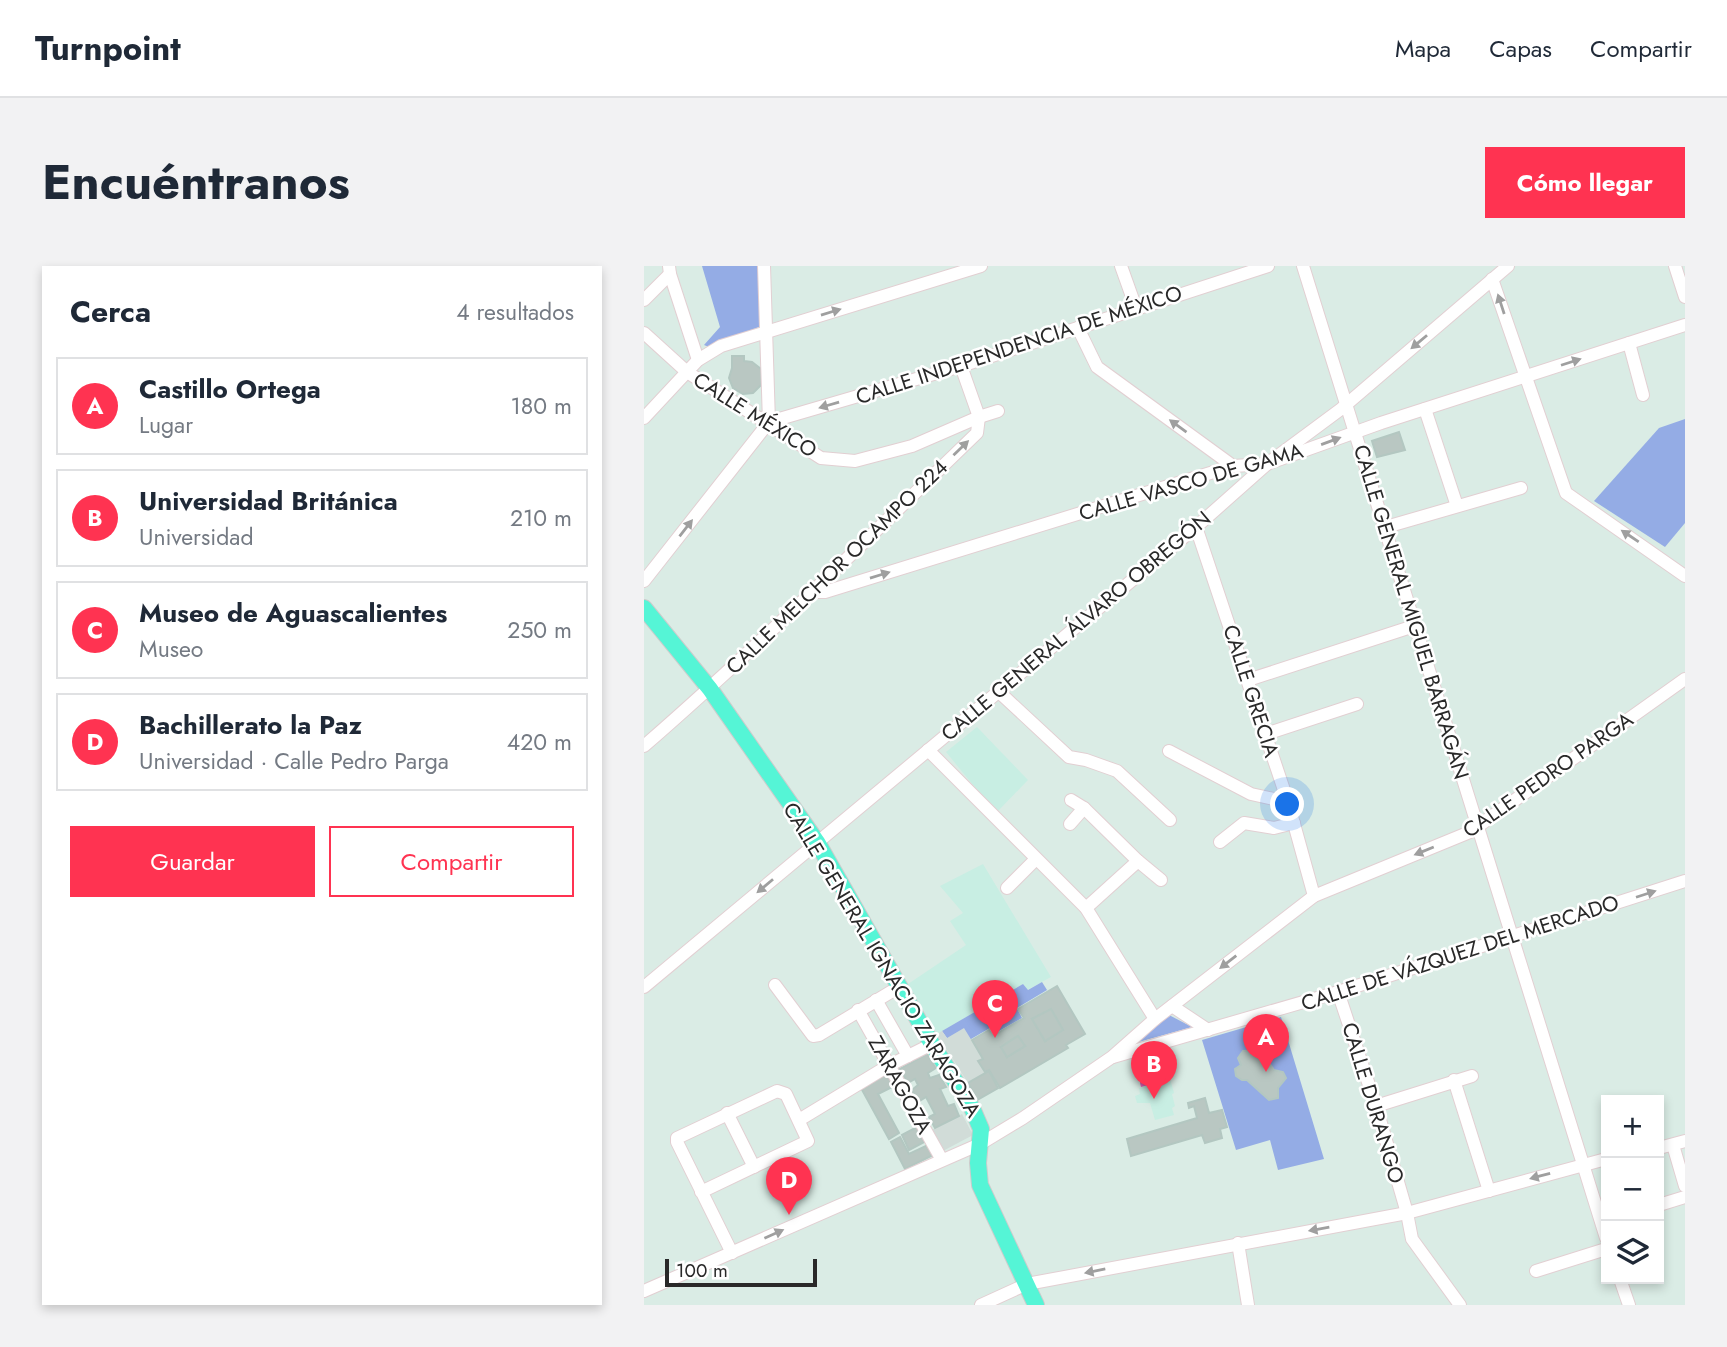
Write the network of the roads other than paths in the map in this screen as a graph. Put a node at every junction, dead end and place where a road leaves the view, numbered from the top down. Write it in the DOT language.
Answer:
graph roads {
  1 [pos="764,266"];
  2 [pos="981,266"];
  3 [pos="1121,266"];
  4 [pos="1268,266"];
  5 [pos="1303,266"];
  6 [pos="1508,266"];
  7 [pos="1675,266"];
  8 [pos="669,270"];
  9 [pos="1493,279"];
  10 [pos="1685,297"];
  11 [pos="644,300"];
  12 [pos="1136,308"];
  13 [pos="1685,326"];
  14 [pos="1078,328"];
  15 [pos="766,331"];
  16 [pos="644,333"];
  17 [pos="1629,343"];
  18 [pos="698,360"];
  19 [pos="961,366"];
  20 [pos="687,372"];
  21 [pos="1525,377"];
  22 [pos="1643,395"];
  23 [pos="1346,403"];
  24 [pos="1425,409"];
  25 [pos="998,411"];
  26 [pos="979,417"];
  27 [pos="644,418"];
  28 [pos="769,422"];
  29 [pos="1356,432"];
  30 [pos="1267,464"];
  31 [pos="1233,466"];
  32 [pos="1521,488"];
  33 [pos="1457,506"];
  34 [pos="1196,527"];
  35 [pos="1387,527"];
  36 [pos="1685,576"];
  37 [pos="644,582"];
  38 [pos="814,592"];
  39 [pos="644,608"];
  40 [pos="1414,626"];
  41 [pos="1248,680"];
  42 [pos="1683,684"];
  43 [pos="710,689"];
  44 [pos="998,691"];
  45 [pos="1357,704"];
  46 [pos="1266,734"];
  47 [pos="644,747"];
  48 [pos="928,750"];
  49 [pos="1169,751"];
  50 [pos="1071,800"];
  51 [pos="1288,802"];
  52 [pos="1084,808"];
  53 [pos="1170,820"];
  54 [pos="1294,823"];
  55 [pos="1070,824"];
  56 [pos="1478,827"];
  57 [pos="817,842"];
  58 [pos="1220,842"];
  59 [pos="1036,859"];
  60 [pos="1138,861"];
  61 [pos="1161,880"];
  62 [pos="1684,884"];
  63 [pos="1007,888"];
  64 [pos="1314,896"];
  65 [pos="1086,908"];
  66 [pos="1512,936"];
  67 [pos="775,985"];
  68 [pos="644,987"];
  69 [pos="899,988"];
  70 [pos="1338,992"];
  71 [pos="876,1000"];
  72 [pos="1172,1006"];
  73 [pos="858,1010"];
  74 [pos="1154,1018"];
  75 [pos="1208,1030"];
  76 [pos="932,1044"];
  77 [pos="908,1056"];
  78 [pos="1112,1057"];
  79 [pos="888,1066"];
  80 [pos="1472,1076"];
  81 [pos="1454,1080"];
  82 [pos="1376,1106"];
  83 [pos="727,1113"];
  84 [pos="799,1120"];
  85 [pos="1679,1143"];
  86 [pos="980,1144"];
  87 [pos="942,1160"];
  88 [pos="1601,1160"];
  89 [pos="1583,1164"];
  90 [pos="754,1167"];
  91 [pos="1685,1186"];
  92 [pos="1489,1191"];
  93 [pos="701,1192"];
  94 [pos="1685,1197"];
  95 [pos="1664,1203"];
  96 [pos="1408,1213"];
  97 [pos="1603,1221"];
  98 [pos="1238,1243"];
  99 [pos="1601,1251"];
  100 [pos="732,1253"];
  101 [pos="1536,1271"];
  102 [pos="1027,1284"];
  103 [pos="1622,1284"];
  104 [pos="644,1291"];
  105 [pos="981,1305"];
  106 [pos="1036,1305"];
  107 [pos="1248,1305"];
  108 [pos="1460,1305"];
  109 [pos="1629,1305"];
  1 -- 15 [label="street"];
  15 -- 2 [label="street, one-way"];
  3 -- 12 [label="street"];
  4 -- 12 [label="street, CALLE INDEPENDENCIA DE MÉXICO"];
  5 -- 23 [label="street, CALLE GENERAL MIGUEL BARRAGÁN"];
  6 -- 9 [label="street, CALLE GENERAL ÁLVARO OBREGÓN"];
  7 -- 10 [label="street"];
  8 -- 11 [label="street"];
  8 -- 18 [label="street"];
  21 -- 9 [label="street, one-way"];
  9 -- 23 [label="street, CALLE GENERAL ÁLVARO OBREGÓN, one-way"];
  12 -- 14 [label="street, CALLE INDEPENDENCIA DE MÉXICO"];
  13 -- 17 [label="street, CALLE VASCO DE GAMA"];
  14 -- 19 [label="street, CALLE INDEPENDENCIA DE MÉXICO"];
  31 -- 14 [label="street, one-way"];
  15 -- 18 [label="street"];
  15 -- 28 [label="street"];
  16 -- 20 [label="street, CALLE MÉXICO"];
  21 -- 17 [label="street, CALLE VASCO DE GAMA, one-way"];
  17 -- 22 [label="street"];
  18 -- 20 [label="street"];
  19 -- 26 [label="street"];
  19 -- 28 [label="street, CALLE INDEPENDENCIA DE MÉXICO, one-way"];
  20 -- 27 [label="street"];
  20 -- 28 [label="street, CALLE MÉXICO"];
  21 -- 24 [label="street, CALLE VASCO DE GAMA"];
  36 -- 21 [label="street, one-way"];
  23 -- 29 [label="street, CALLE GENERAL MIGUEL BARRAGÁN"];
  23 -- 30 [label="street, CALLE GENERAL ÁLVARO OBREGÓN"];
  24 -- 29 [label="street, CALLE VASCO DE GAMA"];
  24 -- 33 [label="street"];
  25 -- 26 [label="street, CALLE MÉXICO"];
  26 -- 28 [label="street, CALLE MÉXICO"];
  38 -- 26 [label="street, CALLE MELCHOR OCAMPO 224, one-way"];
  37 -- 28 [label="street, one-way"];
  30 -- 29 [label="street, CALLE VASCO DE GAMA, one-way"];
  29 -- 35 [label="street, CALLE GENERAL MIGUEL BARRAGÁN"];
  30 -- 31 [label="street, CALLE VASCO DE GAMA"];
  30 -- 34 [label="street, CALLE GENERAL ÁLVARO OBREGÓN"];
  38 -- 31 [label="street, CALLE VASCO DE GAMA, one-way"];
  32 -- 33 [label="street"];
  33 -- 35 [label="street"];
  34 -- 41 [label="street, CALLE GRECIA"];
  34 -- 44 [label="street, CALLE GENERAL ÁLVARO OBREGÓN"];
  35 -- 40 [label="street, CALLE GENERAL MIGUEL BARRAGÁN"];
  38 -- 43 [label="street, CALLE MELCHOR OCAMPO 224"];
  39 -- 43 [label="main road, CALLE GENERAL IGNACIO ZARAGOZA"];
  40 -- 41 [label="street"];
  40 -- 56 [label="street, CALLE GENERAL MIGUEL BARRAGÁN"];
  41 -- 46 [label="street, CALLE GRECIA"];
  42 -- 56 [label="street, CALLE PEDRO PARGA"];
  43 -- 47 [label="street, CALLE MELCHOR OCAMPO 224"];
  43 -- 57 [label="main road, CALLE GENERAL IGNACIO ZARAGOZA"];
  44 -- 48 [label="street, CALLE GENERAL ÁLVARO OBREGÓN"];
  44 -- 53 [label="street"];
  45 -- 46 [label="street"];
  46 -- 51 [label="street, CALLE GRECIA"];
  48 -- 57 [label="street, CALLE GENERAL ÁLVARO OBREGÓN"];
  48 -- 59 [label="street"];
  49 -- 51 [label="street"];
  50 -- 52 [label="street"];
  51 -- 54 [label="street, CALLE GRECIA"];
  52 -- 55 [label="street"];
  52 -- 60 [label="street"];
  54 -- 58 [label="street"];
  54 -- 64 [label="street, CALLE GRECIA"];
  56 -- 64 [label="street, CALLE PEDRO PARGA, one-way"];
  56 -- 66 [label="street, CALLE GENERAL MIGUEL BARRAGÁN"];
  57 -- 68 [label="street, CALLE GENERAL ÁLVARO OBREGÓN, one-way"];
  57 -- 69 [label="main road, CALLE GENERAL IGNACIO ZARAGOZA"];
  59 -- 63 [label="street"];
  59 -- 65 [label="street"];
  60 -- 61 [label="street"];
  60 -- 65 [label="street"];
  66 -- 62 [label="street, CALLE DE VÁZQUEZ DEL MERCADO, one-way"];
  64 -- 72 [label="street, CALLE PEDRO PARGA, one-way"];
  65 -- 74 [label="street"];
  66 -- 70 [label="street, CALLE DE VÁZQUEZ DEL MERCADO"];
  66 -- 89 [label="street, CALLE GENERAL MIGUEL BARRAGÁN"];
  67 -- 73 [label="street"];
  69 -- 71 [label="street"];
  69 -- 76 [label="main road, CALLE GENERAL IGNACIO ZARAGOZA"];
  70 -- 75 [label="street, CALLE DE VÁZQUEZ DEL MERCADO"];
  70 -- 82 [label="street, CALLE DURANGO"];
  71 -- 73 [label="street"];
  71 -- 77 [label="street, ZARAGOZA"];
  72 -- 74 [label="street, CALLE PEDRO PARGA"];
  72 -- 75 [label="street"];
  73 -- 79 [label="street, ZARAGOZA"];
  74 -- 78 [label="street, CALLE PEDRO PARGA"];
  75 -- 78 [label="street, CALLE DE VÁZQUEZ DEL MERCADO"];
  76 -- 77 [label="street"];
  76 -- 86 [label="main road, CALLE GENERAL IGNACIO ZARAGOZA"];
  77 -- 79 [label="street"];
  78 -- 86 [label="street, CALLE PEDRO PARGA"];
  79 -- 84 [label="street"];
  79 -- 87 [label="street, ZARAGOZA"];
  80 -- 81 [label="street"];
  81 -- 82 [label="street"];
  81 -- 92 [label="street"];
  82 -- 96 [label="street, CALLE DURANGO"];
  83 -- 84 [label="street"];
  83 -- 90 [label="street"];
  83 -- 93 [label="street"];
  84 -- 90 [label="street"];
  85 -- 91 [label="street"];
  86 -- 87 [label="street, CALLE PEDRO PARGA"];
  86 -- 102 [label="main road, CALLE GENERAL IGNACIO ZARAGOZA"];
  100 -- 87 [label="street, CALLE PEDRO PARGA, one-way"];
  88 -- 89 [label="street"];
  89 -- 92 [label="street, one-way"];
  89 -- 97 [label="street, CALLE GENERAL MIGUEL BARRAGÁN"];
  90 -- 93 [label="street"];
  92 -- 96 [label="street"];
  93 -- 100 [label="street"];
  94 -- 95 [label="street"];
  96 -- 98 [label="street, one-way"];
  96 -- 108 [label="street, CALLE DURANGO"];
  98 -- 102 [label="street, one-way"];
  98 -- 107 [label="street"];
  99 -- 101 [label="street"];
  100 -- 104 [label="street, CALLE PEDRO PARGA"];
  102 -- 105 [label="street"];
  102 -- 106 [label="main road, CALLE GENERAL IGNACIO ZARAGOZA"];
  103 -- 109 [label="street"];
}
